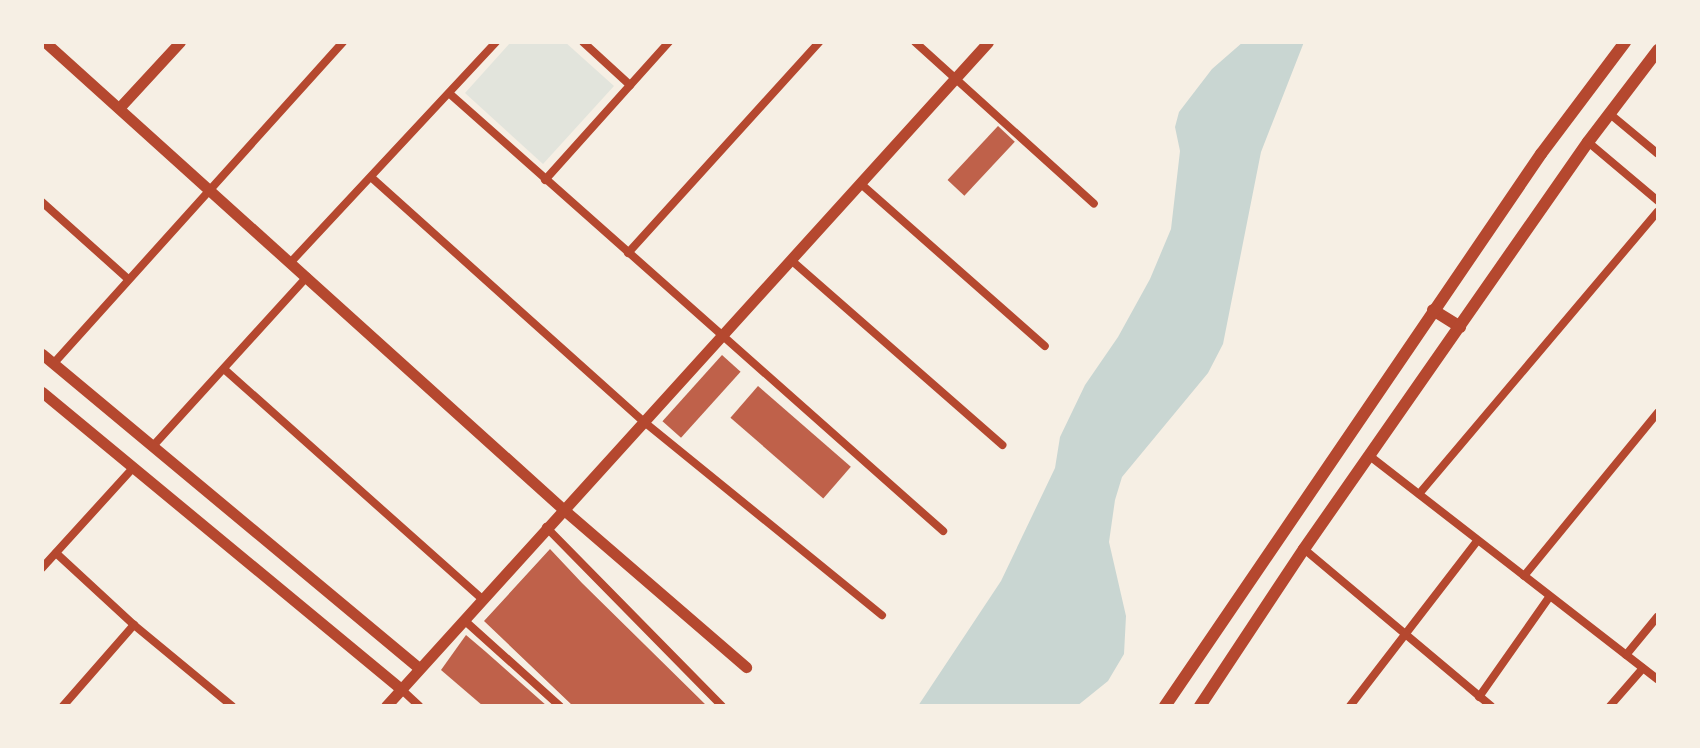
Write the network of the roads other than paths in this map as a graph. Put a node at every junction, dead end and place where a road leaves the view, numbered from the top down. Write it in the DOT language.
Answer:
graph roads {
  1 [pos="45,42"];
  2 [pos="180,42"];
  3 [pos="343,42"];
  4 [pos="496,42"];
  5 [pos="583,42"];
  6 [pos="669,42"];
  7 [pos="819,42"];
  8 [pos="915,42"];
  9 [pos="988,42"];
  10 [pos="1625,42"];
  11 [pos="1658,50"];
  12 [pos="956,79"];
  13 [pos="630,85"];
  14 [pos="450,94"];
  15 [pos="119,108"];
  16 [pos="1610,114"];
  17 [pos="1588,142"];
  18 [pos="1658,154"];
  19 [pos="372,178"];
  20 [pos="545,180"];
  21 [pos="861,184"];
  22 [pos="209,189"];
  23 [pos="1658,201"];
  24 [pos="42,202"];
  25 [pos="1094,204"];
  26 [pos="1658,211"];
  27 [pos="628,253"];
  28 [pos="791,260"];
  29 [pos="290,263"];
  30 [pos="307,277"];
  31 [pos="128,279"];
  32 [pos="1433,310"];
  33 [pos="1460,327"];
  34 [pos="721,336"];
  35 [pos="1045,346"];
  36 [pos="42,354"];
  37 [pos="54,363"];
  38 [pos="224,369"];
  39 [pos="43,396"];
  40 [pos="1658,412"];
  41 [pos="643,421"];
  42 [pos="1002,445"];
  43 [pos="153,446"];
  44 [pos="1371,457"];
  45 [pos="133,468"];
  46 [pos="1419,494"];
  47 [pos="563,509"];
  48 [pos="546,527"];
  49 [pos="943,531"];
  50 [pos="1477,541"];
  51 [pos="1304,549"];
  52 [pos="56,553"];
  53 [pos="42,568"];
  54 [pos="1524,576"];
  55 [pos="1550,596"];
  56 [pos="483,600"];
  57 [pos="882,615"];
  58 [pos="1658,616"];
  59 [pos="464,620"];
  60 [pos="134,625"];
  61 [pos="1406,635"];
  62 [pos="1626,655"];
  63 [pos="746,667"];
  64 [pos="419,668"];
  65 [pos="1643,668"];
  66 [pos="1658,680"];
  67 [pos="401,689"];
  68 [pos="1479,697"];
  69 [pos="63,706"];
  70 [pos="232,706"];
  71 [pos="386,706"];
  72 [pos="419,706"];
  73 [pos="560,706"];
  74 [pos="722,706"];
  75 [pos="1165,706"];
  76 [pos="1200,706"];
  77 [pos="1350,706"];
  78 [pos="1491,706"];
  79 [pos="1610,706"];
  1 -- 15 [label="street"];
  2 -- 15 [label="street"];
  3 -- 22 [label="street"];
  4 -- 14 [label="street"];
  5 -- 13 [label="street"];
  6 -- 13 [label="street"];
  7 -- 27 [label="street"];
  8 -- 12 [label="street"];
  9 -- 12 [label="street"];
  10 -- 32 [label="main road"];
  11 -- 16 [label="main road"];
  12 -- 21 [label="street"];
  12 -- 25 [label="street"];
  13 -- 20 [label="street"];
  14 -- 19 [label="street"];
  14 -- 20 [label="street"];
  15 -- 22 [label="street"];
  16 -- 17 [label="main road"];
  16 -- 18 [label="street"];
  17 -- 23 [label="street"];
  17 -- 33 [label="main road"];
  19 -- 29 [label="street"];
  19 -- 41 [label="street"];
  20 -- 27 [label="street"];
  21 -- 28 [label="street"];
  21 -- 35 [label="street"];
  22 -- 29 [label="street"];
  22 -- 31 [label="street"];
  24 -- 31 [label="street"];
  26 -- 46 [label="street"];
  27 -- 34 [label="street"];
  28 -- 34 [label="street"];
  28 -- 42 [label="street"];
  29 -- 30 [label="street"];
  30 -- 38 [label="street"];
  30 -- 47 [label="street"];
  31 -- 37 [label="street"];
  32 -- 33 [label="main road"];
  32 -- 75 [label="main road"];
  33 -- 44 [label="main road"];
  34 -- 41 [label="street"];
  34 -- 49 [label="street"];
  36 -- 37 [label="street"];
  37 -- 43 [label="street"];
  38 -- 43 [label="street"];
  38 -- 56 [label="street"];
  39 -- 45 [label="street"];
  40 -- 54 [label="street"];
  41 -- 47 [label="street"];
  41 -- 57 [label="street"];
  43 -- 64 [label="street"];
  44 -- 46 [label="street"];
  44 -- 51 [label="main road"];
  45 -- 52 [label="street"];
  45 -- 67 [label="street"];
  46 -- 50 [label="street"];
  47 -- 48 [label="street"];
  47 -- 63 [label="street"];
  48 -- 56 [label="street"];
  48 -- 74 [label="street"];
  50 -- 54 [label="street"];
  50 -- 61 [label="street"];
  51 -- 61 [label="street"];
  51 -- 76 [label="main road"];
  52 -- 53 [label="street"];
  52 -- 60 [label="street"];
  54 -- 55 [label="street"];
  55 -- 62 [label="street"];
  55 -- 68 [label="street"];
  56 -- 59 [label="street"];
  58 -- 62 [label="street"];
  59 -- 64 [label="street"];
  59 -- 73 [label="street"];
  60 -- 69 [label="street"];
  60 -- 70 [label="street"];
  61 -- 68 [label="street"];
  61 -- 77 [label="street"];
  62 -- 65 [label="street"];
  64 -- 67 [label="street"];
  65 -- 66 [label="street"];
  65 -- 79 [label="street"];
  67 -- 71 [label="street"];
  67 -- 72 [label="street"];
  68 -- 78 [label="street"];
}
